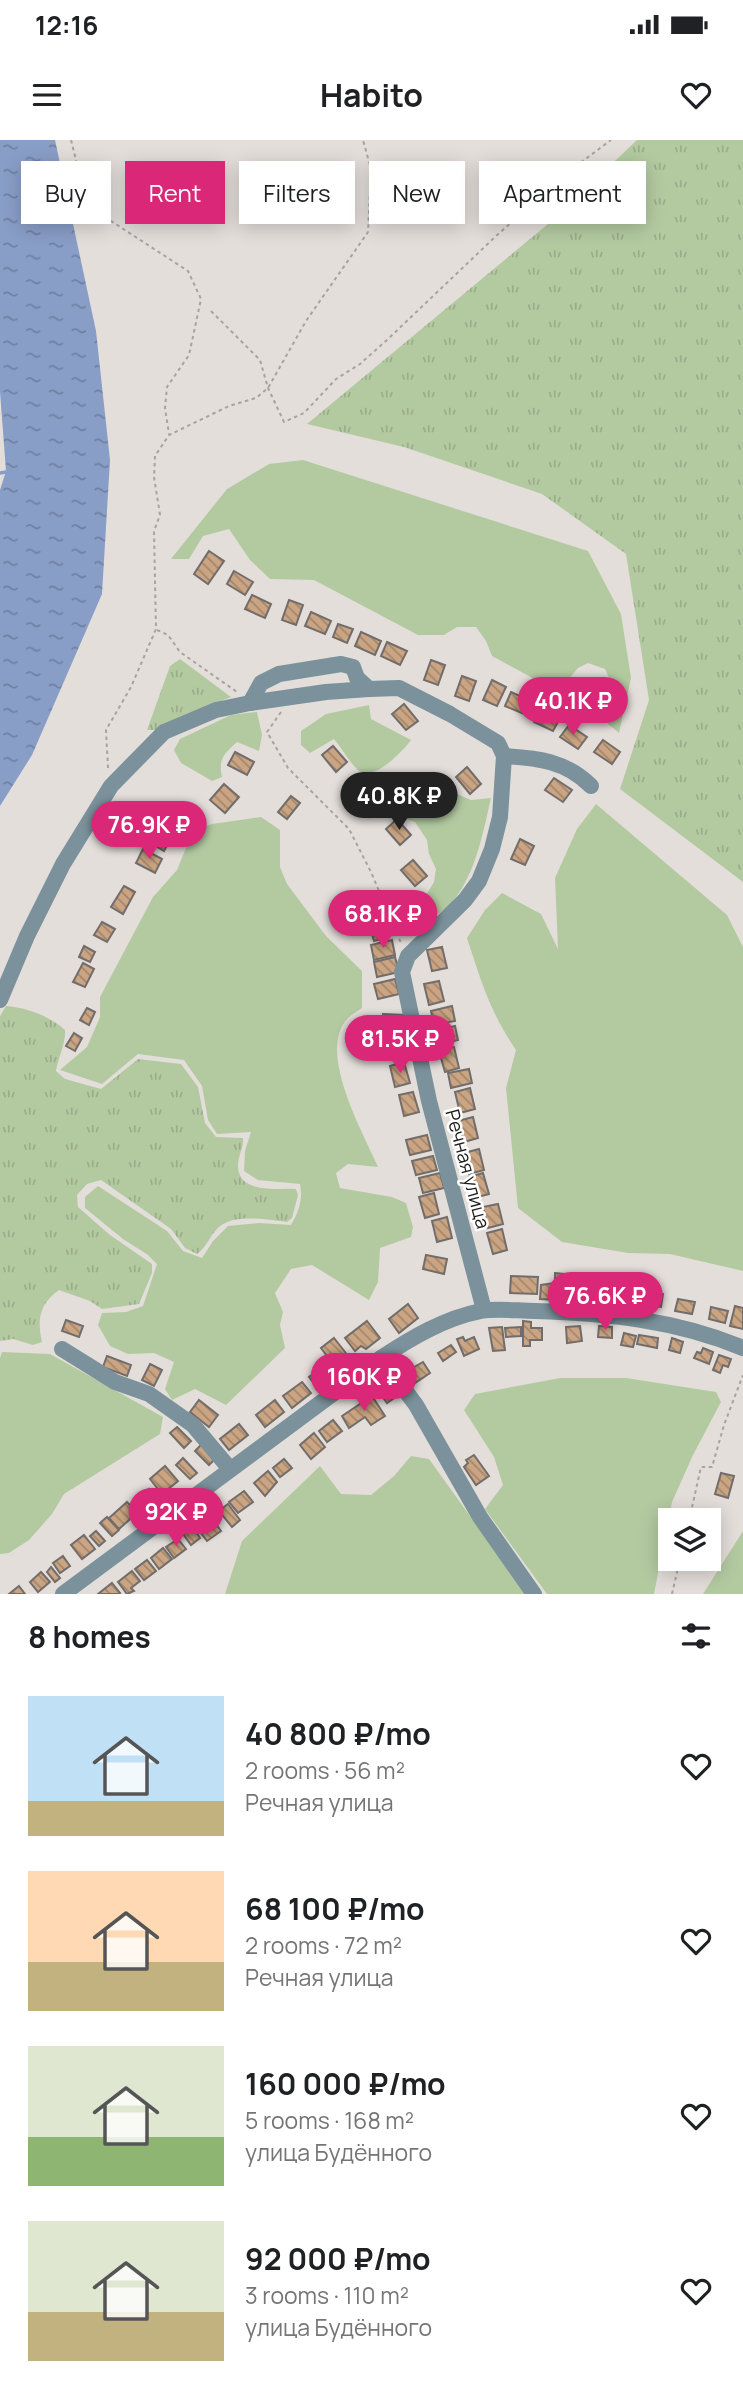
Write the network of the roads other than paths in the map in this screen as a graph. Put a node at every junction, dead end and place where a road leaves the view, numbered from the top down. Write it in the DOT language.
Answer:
graph roads {
  1 [pos="369,689"];
  2 [pos="250,703"];
  3 [pos="504,756"];
  4 [pos="590,786"];
  5 [pos="0,1000"];
  6 [pos="484,1310"];
  7 [pos="743,1348"];
  8 [pos="62,1349"];
  9 [pos="380,1358"];
  10 [pos="230,1469"];
  11 [pos="63,1594"];
  12 [pos="534,1594"];
  1 -- 2 [label="street"];
  1 -- 2 [label="street"];
  1 -- 3 [label="street"];
  2 -- 5 [label="street"];
  3 -- 4 [label="street"];
  3 -- 6 [label="street, Речная улица"];
  6 -- 7 [label="street"];
  6 -- 9 [label="street"];
  8 -- 10 [label="street"];
  9 -- 10 [label="street"];
  9 -- 12 [label="street"];
  10 -- 11 [label="street"];
}
